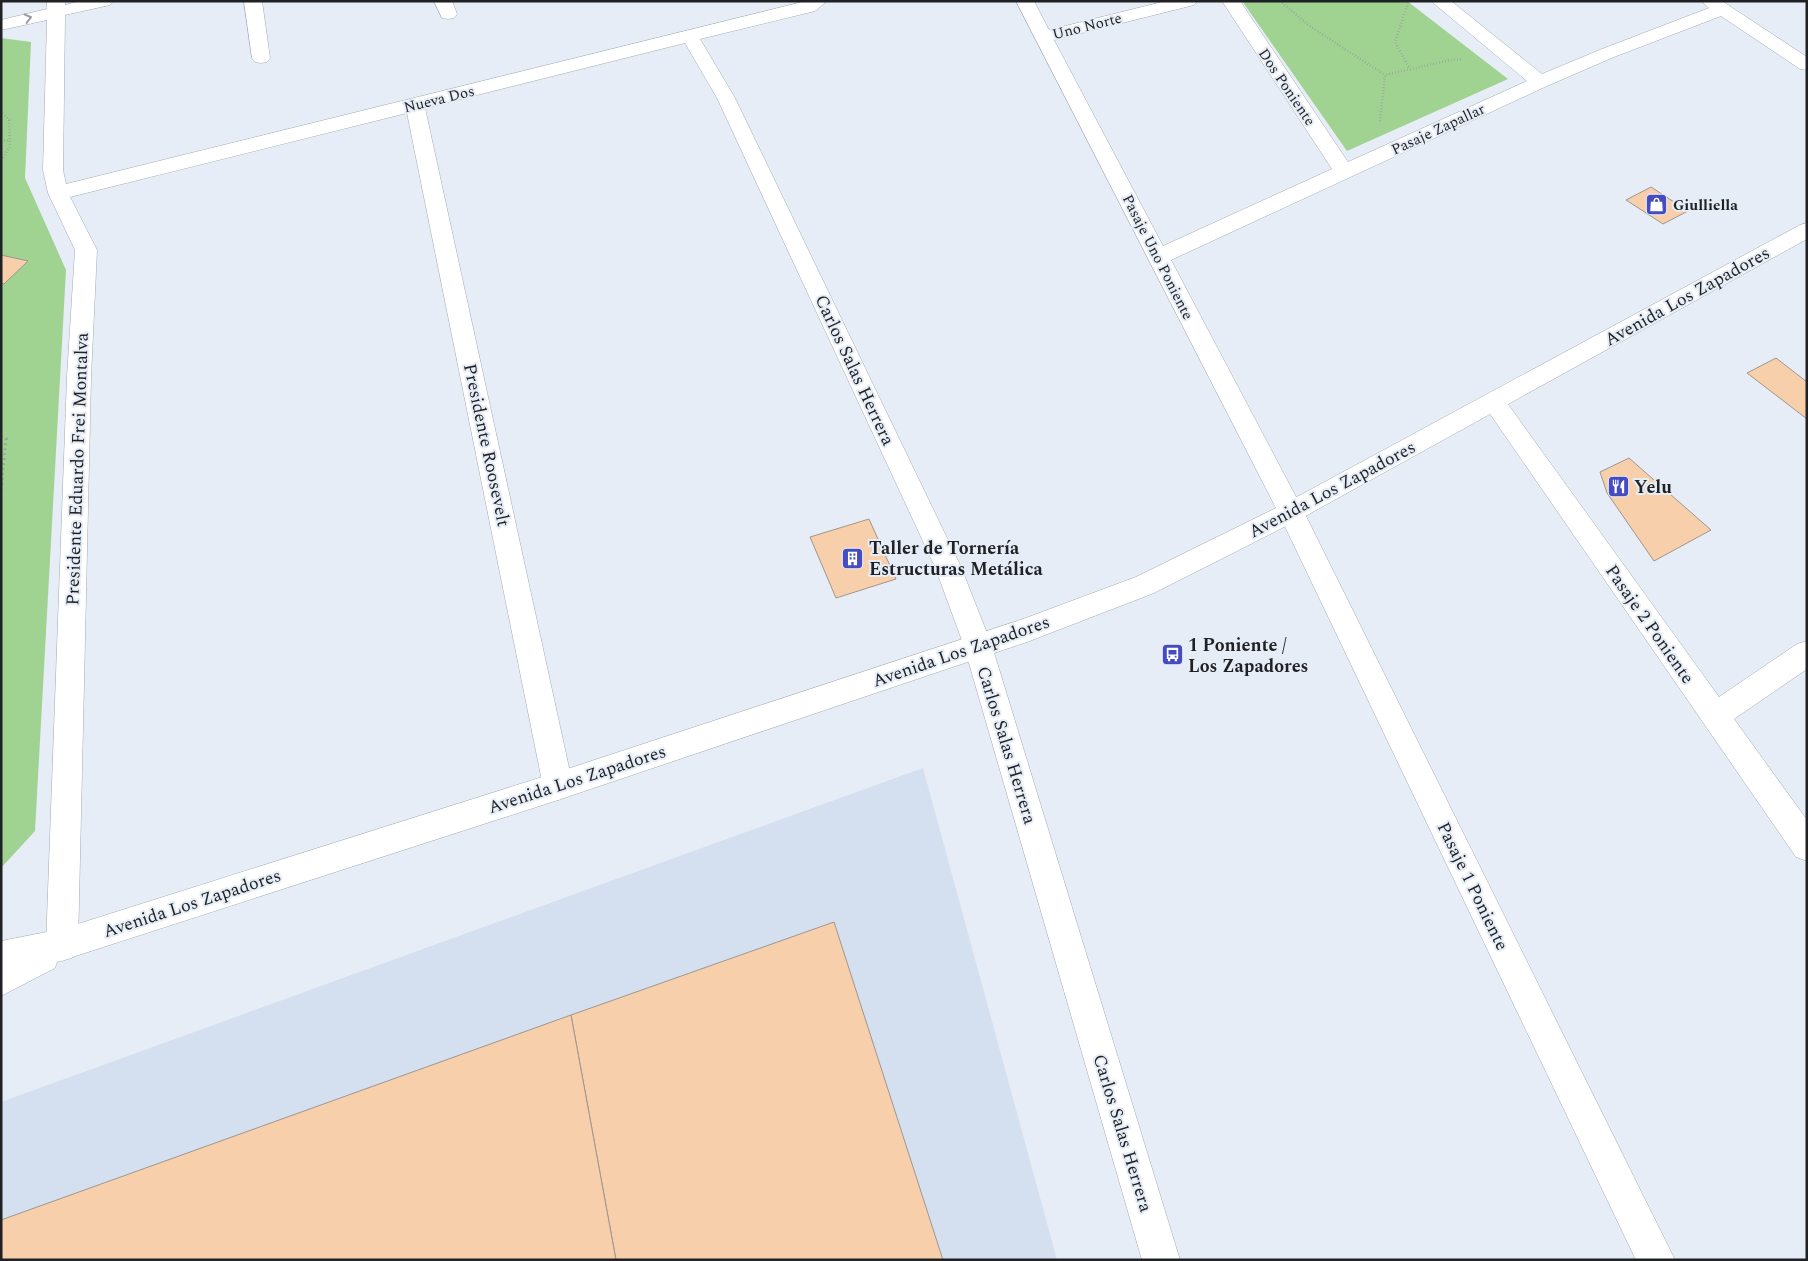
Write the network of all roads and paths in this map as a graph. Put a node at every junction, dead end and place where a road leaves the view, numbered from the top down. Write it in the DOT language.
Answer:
graph roads {
  1 [pos="104,1"];
  2 [pos="252,1"];
  3 [pos="818,1"];
  4 [pos="1026,1"];
  5 [pos="1188,1"];
  6 [pos="1230,1"];
  7 [pos="1280,1"];
  8 [pos="1409,1"];
  9 [pos="1440,1"];
  10 [pos="1716,5"];
  11 [pos="56,6"];
  12 [pos="1,25"];
  13 [pos="690,37"];
  14 [pos="1044,37"];
  15 [pos="261,58"];
  16 [pos="1510,58"];
  17 [pos="1807,65"];
  18 [pos="1410,69"];
  19 [pos="1385,75"];
  20 [pos="1540,82"];
  21 [pos="415,105"];
  22 [pos="1,111"];
  23 [pos="10,140"];
  24 [pos="1,142"];
  25 [pos="1377,157"];
  26 [pos="1,161"];
  27 [pos="1344,172"];
  28 [pos="58,193"];
  29 [pos="1807,230"];
  30 [pos="1158,257"];
  31 [pos="1494,402"];
  32 [pos="1,438"];
  33 [pos="1,490"];
  34 [pos="1291,512"];
  35 [pos="978,646"];
  36 [pos="1807,652"];
  37 [pos="1715,716"];
  38 [pos="558,786"];
  39 [pos="1807,846"];
  40 [pos="62,945"];
  41 [pos="1,956"];
  42 [pos="1,980"];
  43 [pos="1161,1260"];
  44 [pos="1656,1260"];
  1 -- 11 [label="street"];
  2 -- 15 [label="street"];
  3 -- 13 [label="street, Nueva Dos"];
  4 -- 14 [label="street, Pasaje Uno Poniente"];
  5 -- 14 [label="street, Uno Norte"];
  6 -- 27 [label="street, Dos Poniente"];
  7 -- 19 [label="path"];
  8 -- 18 [label="path"];
  9 -- 16 [label="street"];
  10 -- 17 [label="street"];
  10 -- 20 [label="street, Pasaje Zapallar"];
  12 -- 11 [label="street, one-way"];
  11 -- 28 [label="street, Presidente Eduardo Frei Montalva"];
  13 -- 21 [label="street, Nueva Dos"];
  13 -- 35 [label="street, Carlos Salas Herrera"];
  14 -- 30 [label="street, Pasaje Uno Poniente"];
  16 -- 18 [label="path"];
  16 -- 20 [label="street"];
  18 -- 19 [label="path"];
  19 -- 25 [label="path"];
  20 -- 25 [label="street, Pasaje Zapallar"];
  21 -- 28 [label="street, Nueva Dos"];
  21 -- 38 [label="street, Presidente Roosevelt"];
  22 -- 23 [label="path"];
  23 -- 24 [label="path"];
  23 -- 26 [label="path"];
  25 -- 27 [label="street, Pasaje Zapallar"];
  27 -- 30 [label="street, Pasaje Zapallar"];
  28 -- 40 [label="street, Presidente Eduardo Frei Montalva"];
  29 -- 31 [label="street, Avenida Los Zapadores"];
  30 -- 34 [label="street, Pasaje Uno Poniente"];
  31 -- 34 [label="street, Avenida Los Zapadores"];
  31 -- 37 [label="street, Pasaje 2 Poniente"];
  32 -- 33 [label="path"];
  34 -- 35 [label="street, Avenida Los Zapadores"];
  34 -- 44 [label="street, Pasaje 1 Poniente"];
  35 -- 38 [label="street, Avenida Los Zapadores"];
  35 -- 43 [label="street, Carlos Salas Herrera"];
  36 -- 37 [label="street"];
  37 -- 39 [label="street, Pasaje 2 Poniente"];
  38 -- 40 [label="street, Avenida Los Zapadores"];
  40 -- 41 [label="street, Avenida Los Zapadores"];
  40 -- 42 [label="street, Avenida Los Zapadores"];
}
